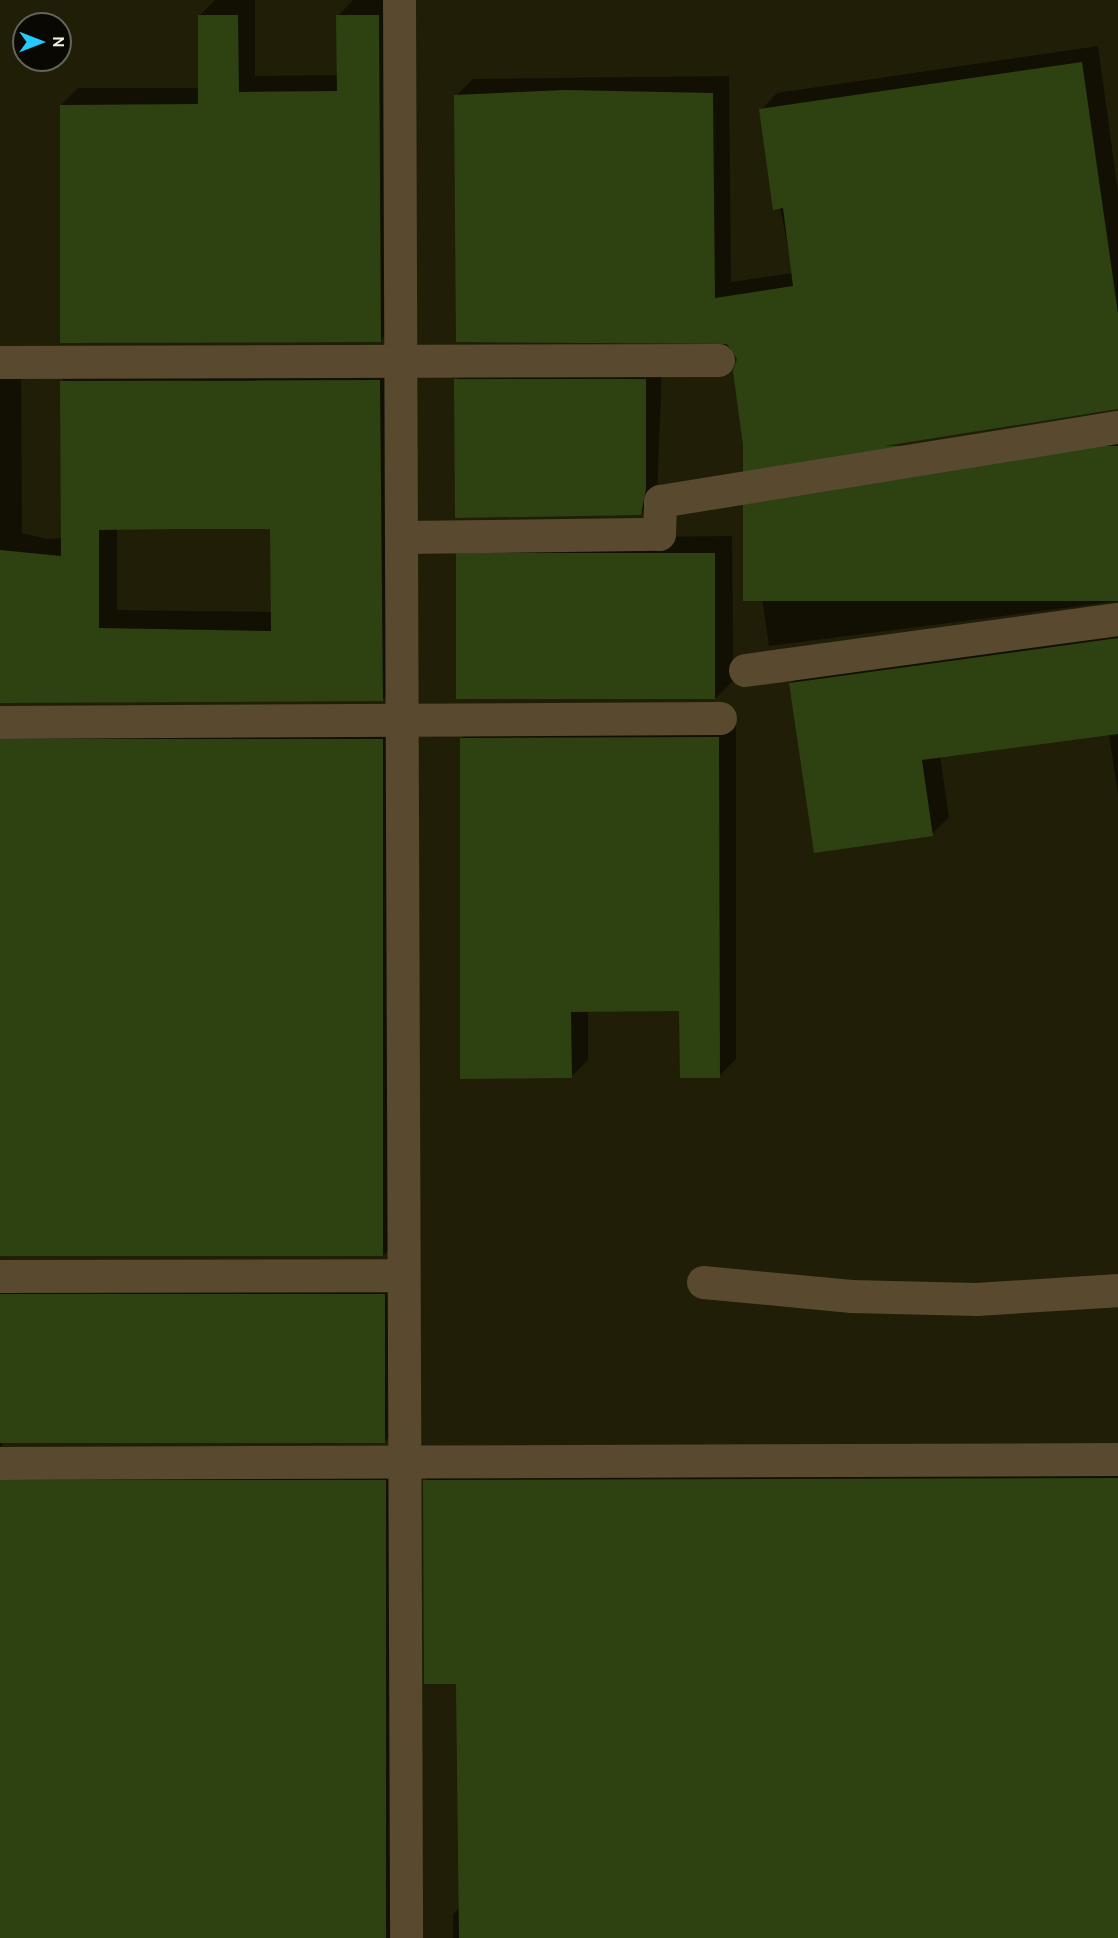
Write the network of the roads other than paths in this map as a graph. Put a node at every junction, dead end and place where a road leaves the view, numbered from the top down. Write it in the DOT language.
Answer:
graph roads {
  1 [pos="399,0"];
  2 [pos="400,360"];
  3 [pos="718,360"];
  4 [pos="0,362"];
  5 [pos="1118,427"];
  6 [pos="401,537"];
  7 [pos="1118,619"];
  8 [pos="746,670"];
  9 [pos="720,718"];
  10 [pos="401,720"];
  11 [pos="0,722"];
  12 [pos="403,1275"];
  13 [pos="0,1276"];
  14 [pos="703,1282"];
  15 [pos="1118,1290"];
  16 [pos="1118,1459"];
  17 [pos="403,1461"];
  18 [pos="0,1462"];
  19 [pos="406,1938"];
  1 -- 2 [label="street"];
  2 -- 3 [label="street"];
  2 -- 4 [label="street"];
  2 -- 6 [label="street"];
  5 -- 6 [label="street"];
  6 -- 10 [label="street"];
  7 -- 8 [label="street"];
  9 -- 10 [label="street"];
  10 -- 11 [label="street"];
  10 -- 12 [label="street"];
  12 -- 13 [label="street"];
  12 -- 17 [label="street"];
  14 -- 15 [label="street"];
  16 -- 17 [label="street"];
  17 -- 18 [label="street"];
  17 -- 19 [label="street"];
}
